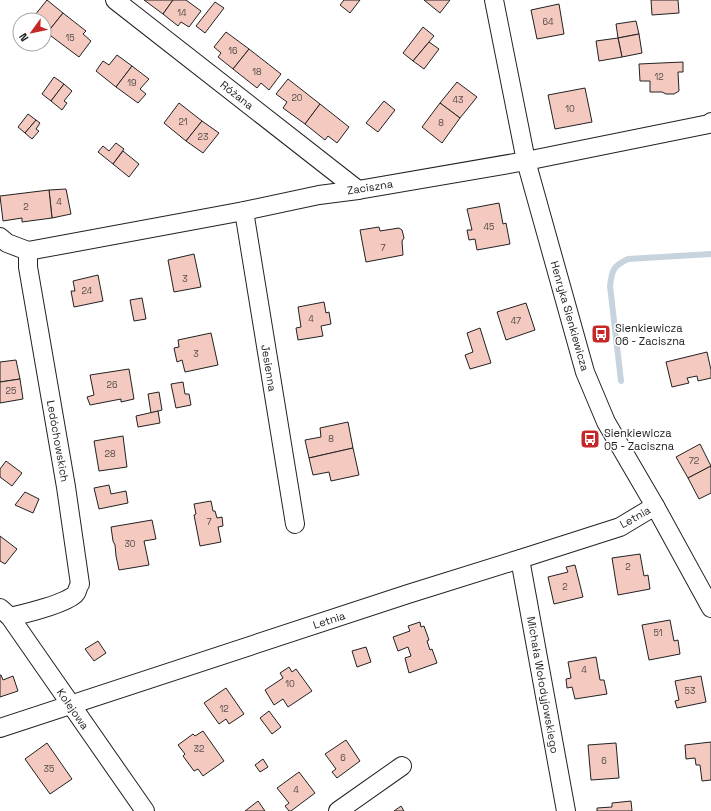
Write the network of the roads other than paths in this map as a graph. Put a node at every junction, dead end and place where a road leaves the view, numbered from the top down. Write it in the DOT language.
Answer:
graph roads {
  1 [pos="116,0"];
  2 [pos="494,0"];
  3 [pos="711,122"];
  4 [pos="526,161"];
  5 [pos="358,190"];
  6 [pos="244,211"];
  7 [pos="0,237"];
  8 [pos="28,251"];
  9 [pos="655,506"];
  10 [pos="294,524"];
  11 [pos="520,559"];
  12 [pos="711,608"];
  13 [pos="5,613"];
  14 [pos="71,705"];
  15 [pos="0,728"];
  16 [pos="402,766"];
  17 [pos="145,811"];
  18 [pos="338,811"];
  19 [pos="566,811"];
  1 -- 5 [label="street, Różana"];
  2 -- 4 [label="street, Henryka Sienkiewicza"];
  3 -- 4 [label="street, Zaciszna"];
  4 -- 5 [label="street, Zaciszna"];
  4 -- 9 [label="street, Henryka Sienkiewicza"];
  5 -- 6 [label="street, Zaciszna"];
  6 -- 8 [label="street, Zaciszna"];
  6 -- 10 [label="street, Jesienna"];
  7 -- 8 [label="street"];
  8 -- 13 [label="street, Ledóchowskich"];
  9 -- 11 [label="street, Letnia"];
  9 -- 12 [label="street, Henryka Sienkiewicza"];
  11 -- 14 [label="street, Letnia"];
  11 -- 19 [label="street, Michała Wołodyjowskiego"];
  13 -- 14 [label="street, Kolejowa"];
  14 -- 15 [label="street, Letnia"];
  14 -- 17 [label="street, Kolejowa"];
  16 -- 18 [label="street"];
}
